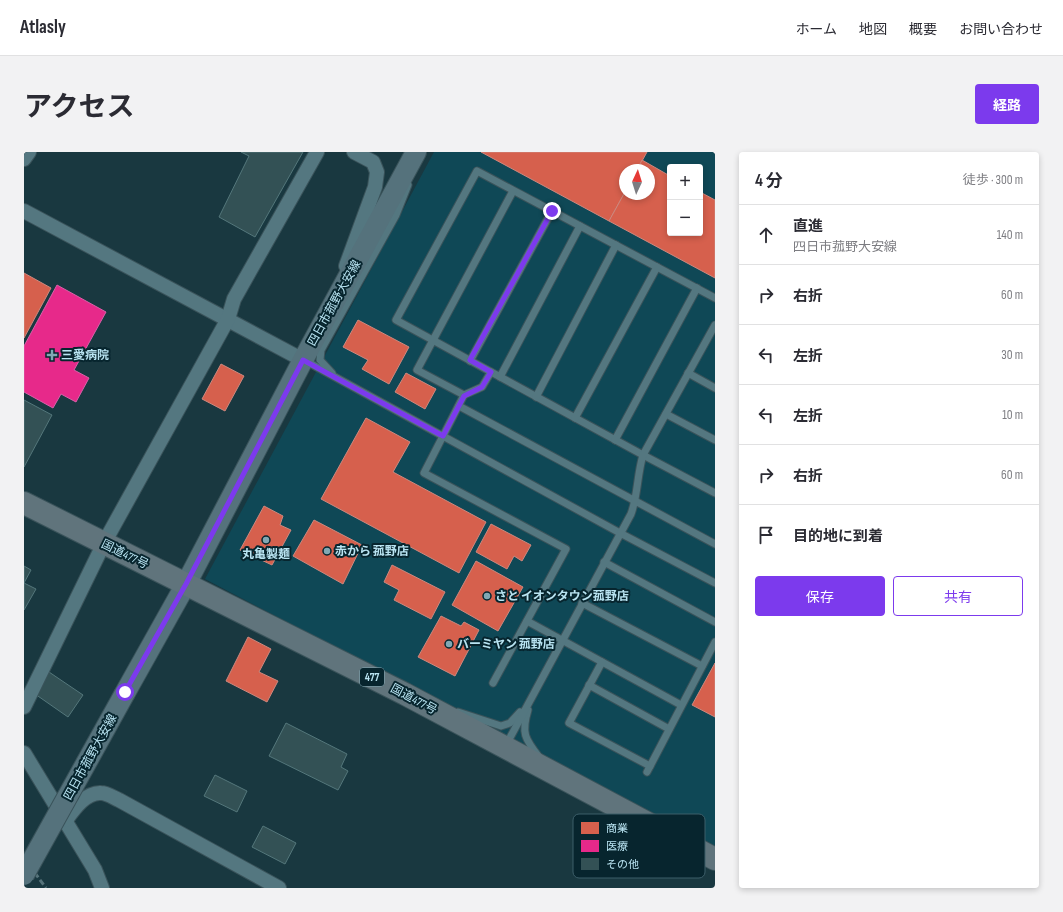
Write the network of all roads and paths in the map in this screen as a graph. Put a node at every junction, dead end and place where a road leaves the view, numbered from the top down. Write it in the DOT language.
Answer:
graph roads {
  1 [pos="29,152"];
  2 [pos="317,152"];
  3 [pos="354,152"];
  4 [pos="416,152"];
  5 [pos="422,152"];
  6 [pos="24,159"];
  7 [pos="513,191"];
  8 [pos="24,211"];
  9 [pos="552,211"];
  10 [pos="580,226"];
  11 [pos="616,246"];
  12 [pos="657,267"];
  13 [pos="697,288"];
  14 [pos="715,298"];
  15 [pos="327,315"];
  16 [pos="228,319"];
  17 [pos="715,325"];
  18 [pos="712,337"];
  19 [pos="432,340"];
  20 [pos="303,360"];
  21 [pos="470,360"];
  22 [pos="491,372"];
  23 [pos="688,373"];
  24 [pos="500,377"];
  25 [pos="336,378"];
  26 [pos="715,388"];
  27 [pos="464,396"];
  28 [pos="536,397"];
  29 [pos="459,406"];
  30 [pos="666,414"];
  31 [pos="574,418"];
  32 [pos="443,436"];
  33 [pos="615,440"];
  34 [pos="715,440"];
  35 [pos="643,455"];
  36 [pos="715,493"];
  37 [pos="24,503"];
  38 [pos="635,503"];
  39 [pos="620,533"];
  40 [pos="104,543"];
  41 [pos="715,544"];
  42 [pos="604,562"];
  43 [pos="715,583"];
  44 [pos="186,584"];
  45 [pos="582,602"];
  46 [pos="527,621"];
  47 [pos="715,622"];
  48 [pos="562,640"];
  49 [pos="715,642"];
  50 [pos="602,662"];
  51 [pos="702,666"];
  52 [pos="493,683"];
  53 [pos="589,685"];
  54 [pos="405,694"];
  55 [pos="532,697"];
  56 [pos="681,705"];
  57 [pos="24,707"];
  58 [pos="669,729"];
  59 [pos="505,747"];
  60 [pos="24,753"];
  61 [pos="575,785"];
  62 [pos="630,814"];
  63 [pos="66,820"];
  64 [pos="705,854"];
  65 [pos="715,859"];
  66 [pos="24,875"];
  67 [pos="102,888"];
  68 [pos="278,888"];
  1 -- 6 [label="street"];
  2 -- 16 [label="street"];
  3 -- 15 [label="street"];
  4 -- 15 [label="main road, 四日市菰野大安線"];
  5 -- 25 [label="lane"];
  7 -- 9 [label="lane"];
  7 -- 19 [label="lane"];
  7 -- 19 [label="lane"];
  8 -- 16 [label="street"];
  9 -- 10 [label="lane"];
  9 -- 21 [label="lane"];
  10 -- 11 [label="lane"];
  10 -- 24 [label="lane"];
  11 -- 12 [label="lane"];
  11 -- 28 [label="lane"];
  12 -- 13 [label="lane"];
  12 -- 31 [label="lane"];
  13 -- 14 [label="lane"];
  13 -- 33 [label="lane"];
  15 -- 20 [label="main road, 四日市菰野大安線"];
  16 -- 20 [label="street"];
  16 -- 40 [label="street"];
  17 -- 18 [label="lane"];
  18 -- 23 [label="lane"];
  19 -- 21 [label="lane"];
  19 -- 27 [label="lane"];
  20 -- 25 [label="lane"];
  20 -- 44 [label="main road, 四日市菰野大安線"];
  21 -- 22 [label="lane"];
  22 -- 24 [label="lane"];
  22 -- 27 [label="lane"];
  23 -- 26 [label="lane"];
  23 -- 30 [label="lane"];
  24 -- 28 [label="lane"];
  25 -- 32 [label="lane"];
  27 -- 29 [label="lane"];
  28 -- 31 [label="lane"];
  29 -- 32 [label="lane"];
  29 -- 38 [label="lane"];
  30 -- 34 [label="lane"];
  30 -- 35 [label="lane"];
  31 -- 33 [label="lane"];
  32 -- 39 [label="lane"];
  32 -- 46 [label="lane"];
  33 -- 35 [label="lane"];
  35 -- 36 [label="lane"];
  35 -- 38 [label="lane"];
  37 -- 40 [label="highway, 国道477号 / 477"];
  38 -- 39 [label="lane"];
  38 -- 41 [label="lane"];
  39 -- 42 [label="lane"];
  39 -- 43 [label="lane"];
  40 -- 44 [label="highway, 国道477号 / 477"];
  40 -- 57 [label="street"];
  42 -- 45 [label="lane"];
  42 -- 47 [label="lane"];
  44 -- 54 [label="highway, 国道477号 / 477"];
  44 -- 66 [label="main road, 四日市菰野大安線, bridge"];
  45 -- 48 [label="lane"];
  45 -- 51 [label="lane"];
  46 -- 48 [label="lane"];
  46 -- 52 [label="lane"];
  48 -- 50 [label="lane"];
  48 -- 55 [label="lane"];
  49 -- 51 [label="lane"];
  50 -- 53 [label="lane"];
  50 -- 56 [label="lane"];
  51 -- 56 [label="lane"];
  53 -- 58 [label="lane"];
  53 -- 58 [label="lane"];
  54 -- 55 [label="lane"];
  54 -- 59 [label="highway, 国道477号 / 477"];
  55 -- 59 [label="lane"];
  55 -- 61 [label="lane"];
  56 -- 58 [label="lane"];
  59 -- 61 [label="highway, 国道477号 / 477"];
  60 -- 63 [label="street"];
  61 -- 62 [label="highway, 国道477号 / 477"];
  63 -- 67 [label="street"];
  63 -- 68 [label="street"];
  64 -- 65 [label="highway, 国道477号 / 477"];
}
